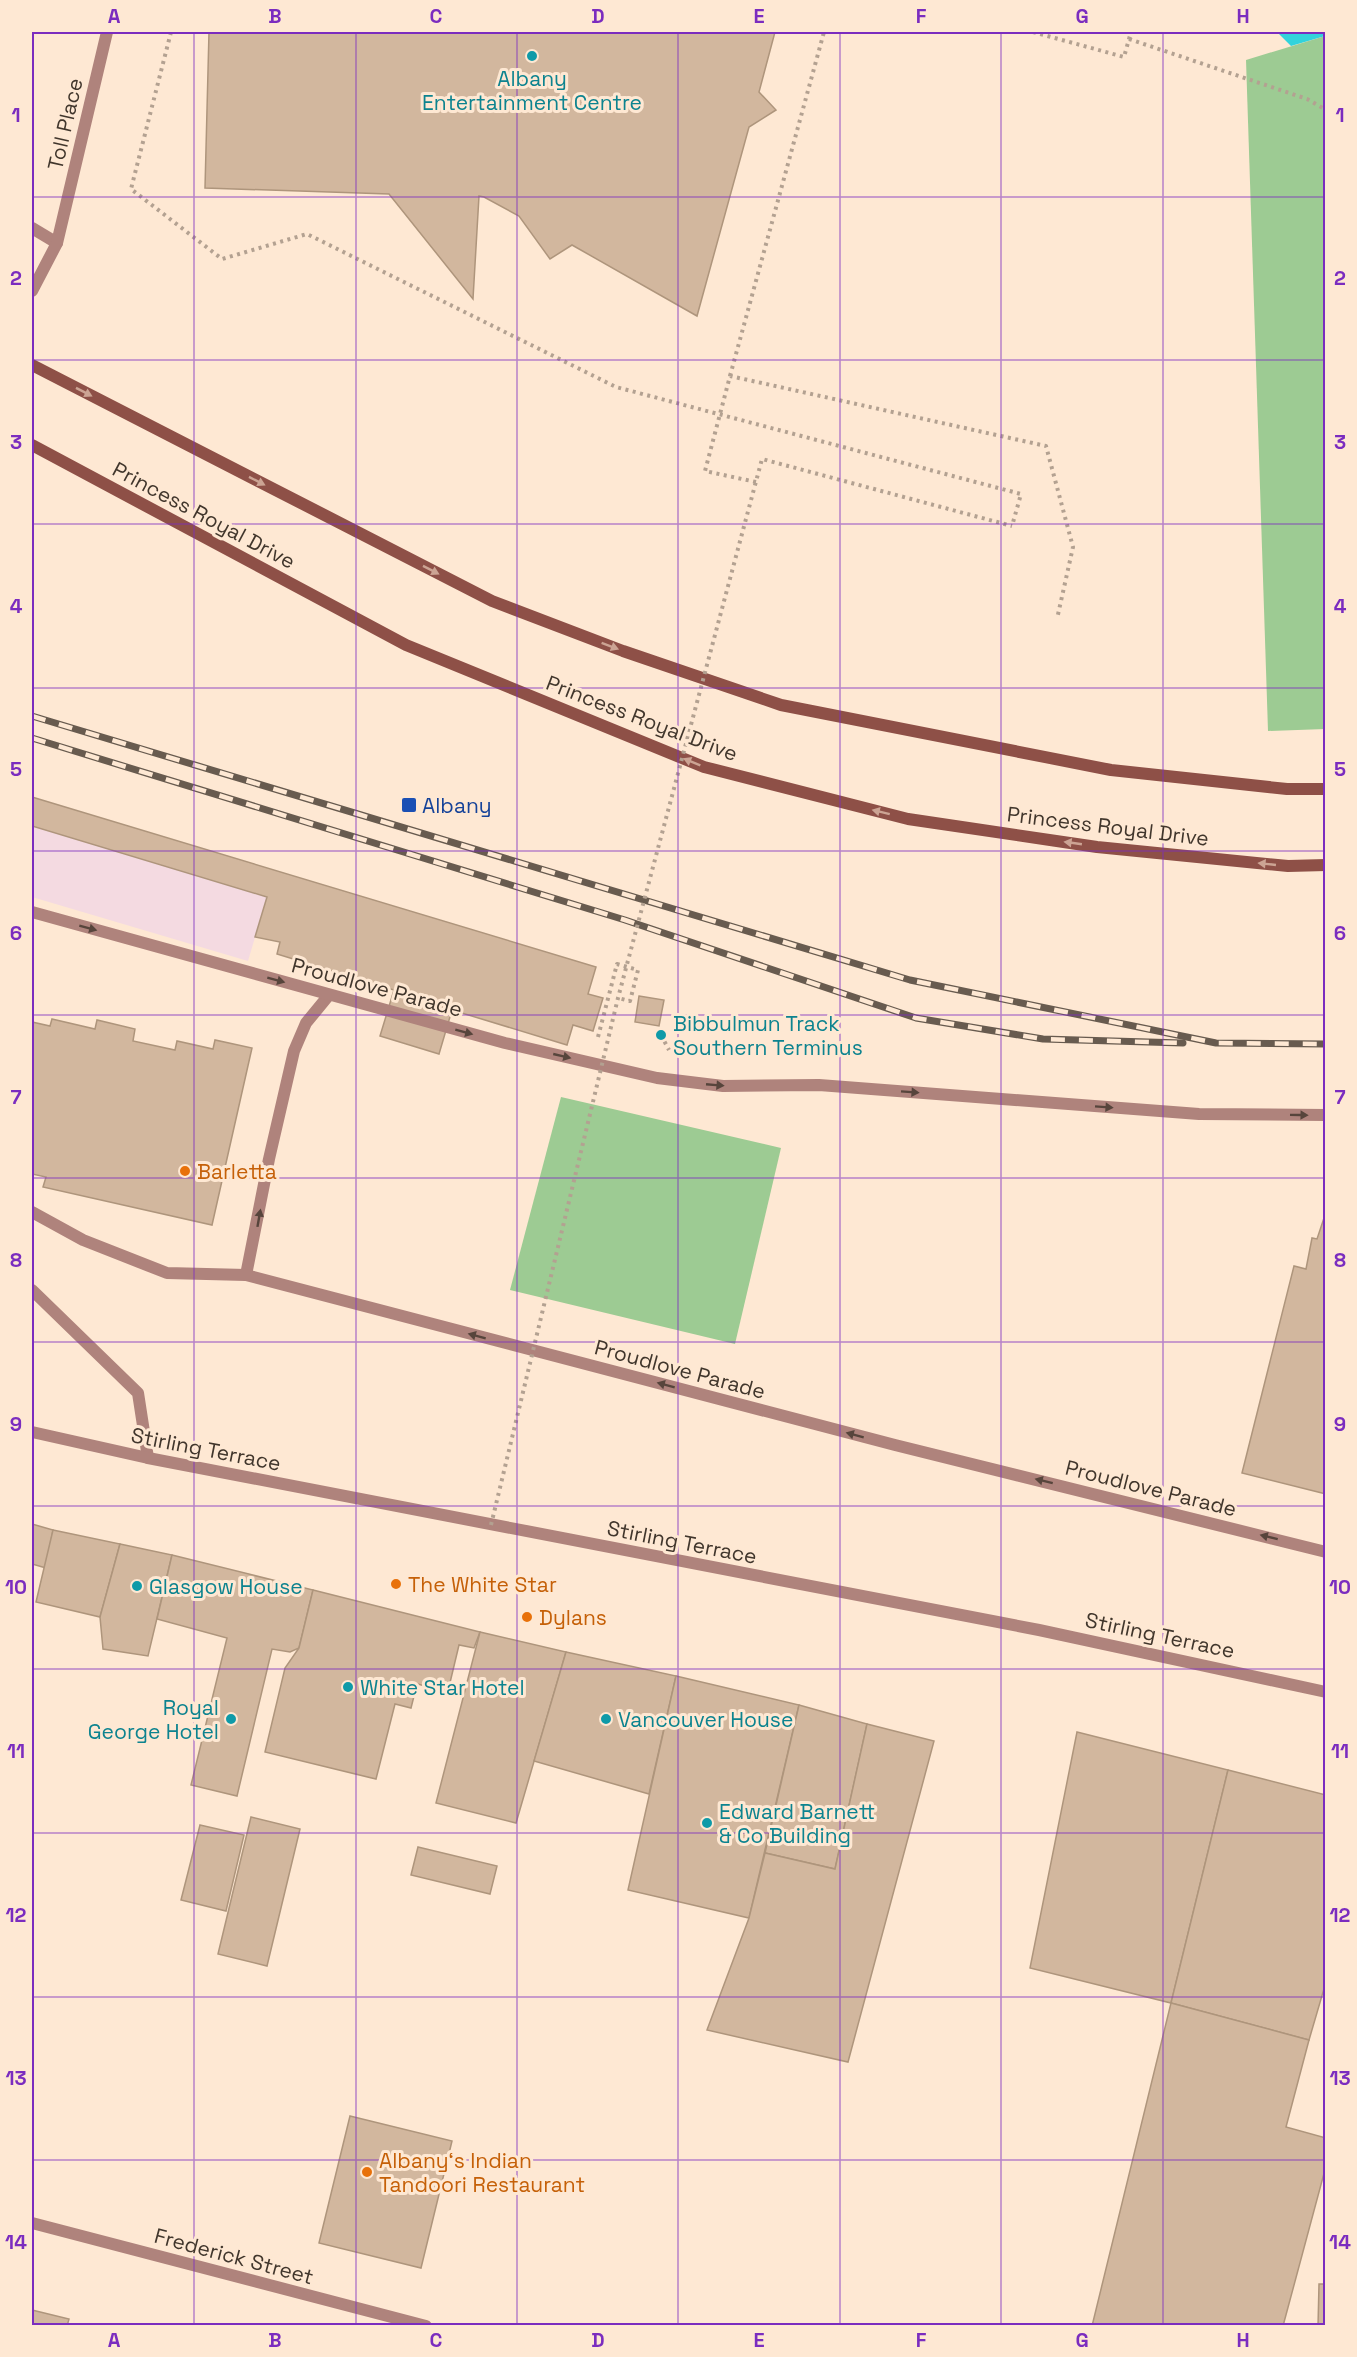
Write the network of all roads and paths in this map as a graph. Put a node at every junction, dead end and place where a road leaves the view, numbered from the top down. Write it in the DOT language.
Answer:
graph roads {
  1 [pos="107,32"];
  2 [pos="171,32"];
  3 [pos="824,32"];
  4 [pos="1033,32"];
  5 [pos="1131,32"];
  6 [pos="1129,39"];
  7 [pos="1326,110"];
  8 [pos="32,228"];
  9 [pos="57,243"];
  10 [pos="32,291"];
  11 [pos="32,366"];
  12 [pos="730,376"];
  13 [pos="720,414"];
  14 [pos="32,445"];
  15 [pos="756,482"];
  16 [pos="1057,619"];
  17 [pos="1326,789"];
  18 [pos="1326,865"];
  19 [pos="32,912"];
  20 [pos="329,995"];
  21 [pos="618,998"];
  22 [pos="661,1035"];
  23 [pos="669,1049"];
  24 [pos="591,1063"];
  25 [pos="1326,1115"];
  26 [pos="32,1212"];
  27 [pos="246,1275"];
  28 [pos="32,1290"];
  29 [pos="32,1432"];
  30 [pos="148,1458"];
  31 [pos="490,1525"];
  32 [pos="1326,1552"];
  33 [pos="1326,1692"];
  34 [pos="32,2223"];
  35 [pos="426,2325"];
  1 -- 9 [label="street, Toll Place"];
  2 -- 13 [label="path"];
  3 -- 12 [label="path"];
  4 -- 6 [label="path"];
  5 -- 6 [label="path"];
  6 -- 7 [label="path"];
  8 -- 9 [label="street"];
  9 -- 10 [label="street, Toll Place"];
  11 -- 17 [label="main road, one-way"];
  12 -- 13 [label="path"];
  12 -- 16 [label="path"];
  13 -- 15 [label="path"];
  13 -- 15 [label="path, bridge"];
  18 -- 14 [label="main road, Princess Royal Drive, one-way"];
  15 -- 21 [label="path, bridge"];
  19 -- 20 [label="street, Proudlove Parade, one-way"];
  20 -- 24 [label="street, Proudlove Parade, one-way"];
  27 -- 20 [label="street, one-way"];
  21 -- 24 [label="path"];
  21 -- 31 [label="path, bridge"];
  22 -- 23 [label="path"];
  24 -- 25 [label="street, Proudlove Parade, one-way"];
  26 -- 27 [label="street, Proudlove Parade"];
  32 -- 27 [label="street, Proudlove Parade, one-way"];
  28 -- 30 [label="street"];
  29 -- 30 [label="street, Stirling Terrace"];
  30 -- 31 [label="street, Stirling Terrace"];
  31 -- 33 [label="street, Stirling Terrace"];
  34 -- 35 [label="street, Frederick Street"];
}
